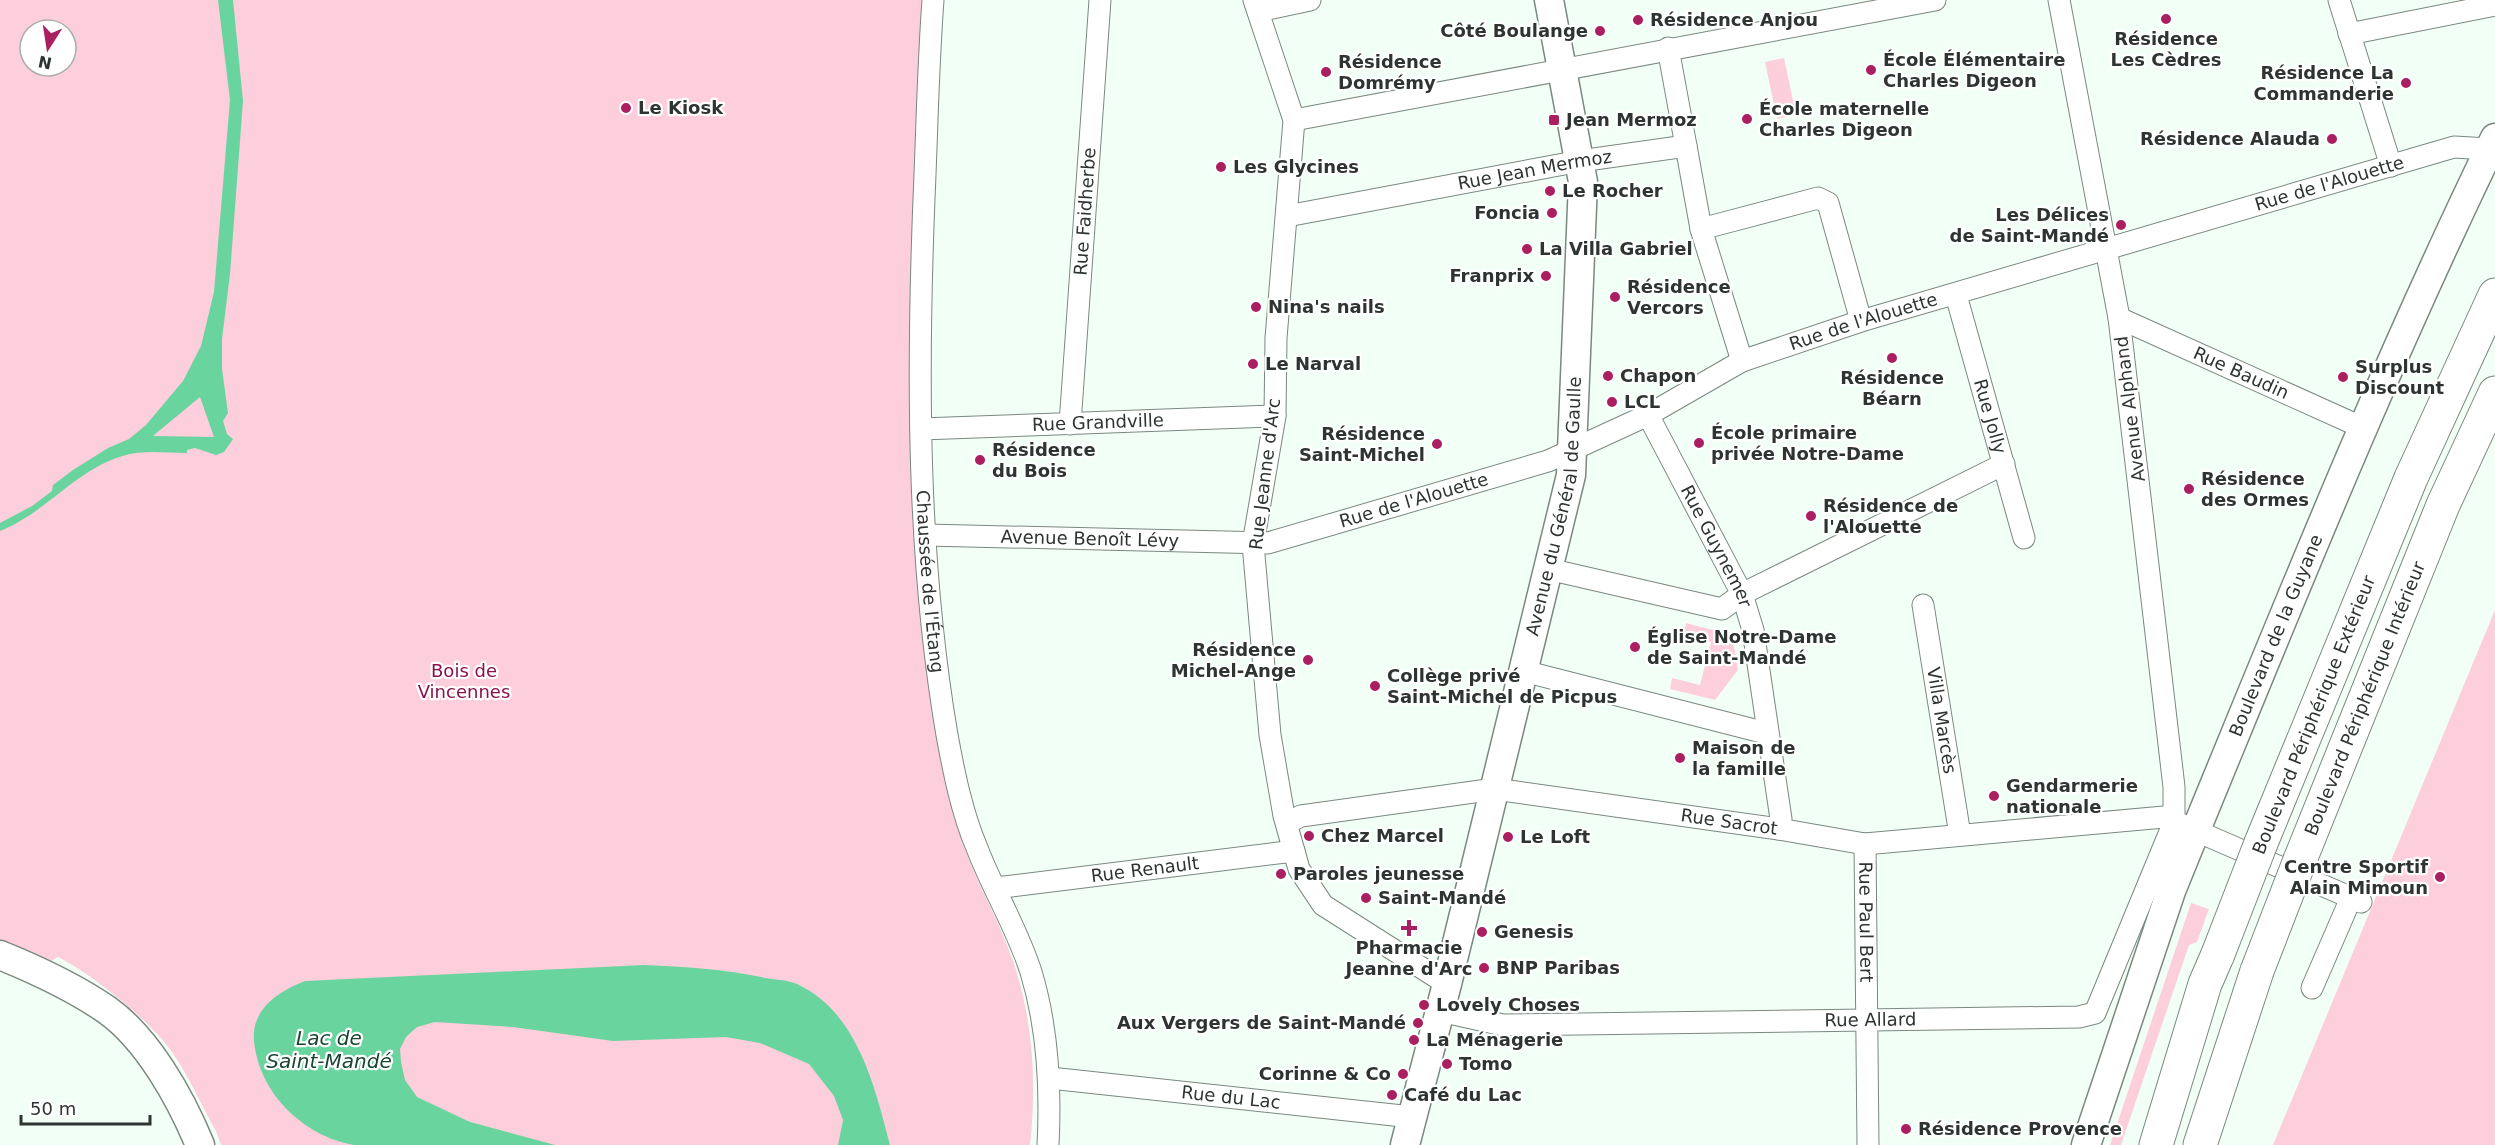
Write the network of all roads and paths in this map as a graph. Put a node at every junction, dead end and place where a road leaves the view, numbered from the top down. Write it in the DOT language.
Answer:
graph roads {
  1 [pos="933,0"];
  2 [pos="1100,0"];
  3 [pos="1310,0"];
  4 [pos="1549,0"];
  5 [pos="1935,0"];
  6 [pos="2059,0"];
  7 [pos="2339,0"];
  8 [pos="1256,5"];
  9 [pos="2495,5"];
  10 [pos="2349,34"];
  11 [pos="1668,48"];
  12 [pos="1562,68"];
  13 [pos="1294,120"];
  14 [pos="2492,144"];
  15 [pos="1686,146"];
  16 [pos="1580,161"];
  17 [pos="2391,166"];
  18 [pos="1287,216"];
  19 [pos="1701,229"];
  20 [pos="2107,250"];
  21 [pos="1956,295"];
  22 [pos="2495,295"];
  23 [pos="2119,318"];
  24 [pos="1861,321"];
  25 [pos="1742,361"];
  26 [pos="2495,393"];
  27 [pos="1648,415"];
  28 [pos="1275,416"];
  29 [pos="1070,424"];
  30 [pos="2361,428"];
  31 [pos="921,429"];
  32 [pos="1574,449"];
  33 [pos="2004,464"];
  34 [pos="926,535"];
  35 [pos="2024,538"];
  36 [pos="1254,544"];
  37 [pos="1548,569"];
  38 [pos="1742,594"];
  39 [pos="1923,605"];
  40 [pos="1523,671"];
  41 [pos="1766,733"];
  42 [pos="1495,789"];
  43 [pos="1287,823"];
  44 [pos="2185,827"];
  45 [pos="1779,829"];
  46 [pos="1960,835"];
  47 [pos="1865,844"];
  48 [pos="1294,851"];
  49 [pos="996,888"];
  50 [pos="0,956"];
  51 [pos="1447,984"];
  52 [pos="2312,988"];
  53 [pos="1440,1011"];
  54 [pos="1868,1019"];
  55 [pos="1050,1078"];
  56 [pos="1412,1117"];
  57 [pos="200,1145"];
  58 [pos="1048,1145"];
  59 [pos="1405,1145"];
  60 [pos="1868,1145"];
  61 [pos="2086,1145"];
  62 [pos="2156,1145"];
  63 [pos="2200,1145"];
  1 -- 31 [label="street, Chaussée de l'Étang"];
  2 -- 29 [label="street, Rue Faidherbe"];
  3 -- 8 [label="street"];
  4 -- 12 [label="street, Avenue du Général de Gaulle"];
  5 -- 11 [label="street"];
  6 -- 20 [label="street, Avenue Alphand"];
  7 -- 10 [label="street"];
  8 -- 13 [label="street, Rue Jeanne d'Arc"];
  9 -- 10 [label="street"];
  10 -- 17 [label="street"];
  11 -- 12 [label="street"];
  11 -- 15 [label="street"];
  12 -- 13 [label="street"];
  12 -- 16 [label="street, Avenue du Général de Gaulle"];
  13 -- 18 [label="street, Rue Jeanne d'Arc"];
  14 -- 17 [label="street, Rue de l'Alouette"];
  14 -- 30 [label="street, Boulevard de la Guyane"];
  15 -- 16 [label="street, Rue Jean Mermoz"];
  15 -- 19 [label="street"];
  16 -- 18 [label="street, Rue Jean Mermoz"];
  16 -- 32 [label="street, Avenue du Général de Gaulle"];
  17 -- 20 [label="street, Rue de l'Alouette"];
  18 -- 28 [label="street, Rue Jeanne d'Arc"];
  19 -- 24 [label="street"];
  19 -- 25 [label="street"];
  20 -- 21 [label="street, Rue de l'Alouette"];
  20 -- 23 [label="street, Avenue Alphand"];
  21 -- 24 [label="street, Rue de l'Alouette"];
  21 -- 33 [label="street, Rue Jolly"];
  22 -- 62 [label="highway, Boulevard Périphérique Extérieur, bridge"];
  23 -- 30 [label="street, Rue Baudin"];
  23 -- 44 [label="street, Avenue Alphand"];
  24 -- 25 [label="street, Rue de l'Alouette"];
  25 -- 27 [label="street, Rue de l'Alouette"];
  26 -- 63 [label="highway, Boulevard Périphérique Intérieur, bridge"];
  27 -- 32 [label="street, Rue de l'Alouette"];
  27 -- 38 [label="street, Rue Guynemer"];
  28 -- 29 [label="street, Rue Grandville"];
  28 -- 36 [label="street, Rue Jeanne d'Arc"];
  29 -- 31 [label="street, Rue Grandville"];
  30 -- 44 [label="street, Boulevard de la Guyane"];
  31 -- 34 [label="street, Chaussée de l'Étang"];
  32 -- 36 [label="street, Rue de l'Alouette"];
  32 -- 37 [label="street, Avenue du Général de Gaulle"];
  33 -- 35 [label="street, Rue Jolly"];
  33 -- 38 [label="street"];
  34 -- 36 [label="street, Avenue Benoît Lévy"];
  34 -- 49 [label="street, Chaussée de l'Étang"];
  36 -- 43 [label="street, Rue Jeanne d'Arc"];
  37 -- 38 [label="street"];
  37 -- 40 [label="street, Avenue du Général de Gaulle"];
  38 -- 41 [label="street, Rue Guynemer"];
  39 -- 46 [label="street, Villa Marcès"];
  40 -- 41 [label="street"];
  40 -- 42 [label="street, Avenue du Général de Gaulle"];
  41 -- 45 [label="street, Rue Guynemer"];
  42 -- 43 [label="street, Rue Sacrot"];
  42 -- 45 [label="street, Rue Sacrot"];
  42 -- 51 [label="street, Avenue du Général de Gaulle"];
  43 -- 48 [label="street, Rue Jeanne d'Arc"];
  44 -- 46 [label="street, Rue Sacrot"];
  44 -- 52 [label="street, Rue Sacrot"];
  44 -- 54 [label="street, Rue Allard"];
  44 -- 61 [label="street, Boulevard de la Guyane"];
  45 -- 47 [label="street, Rue Sacrot"];
  46 -- 47 [label="street, Rue Sacrot"];
  47 -- 54 [label="street, Rue Paul Bert"];
  48 -- 49 [label="street, Rue Renault"];
  48 -- 51 [label="street, Rue Jeanne d'Arc"];
  49 -- 55 [label="street, Chaussée de l'Étang"];
  50 -- 57 [label="street"];
  51 -- 53 [label="street, Avenue du Général de Gaulle"];
  53 -- 54 [label="street, Rue Allard"];
  53 -- 56 [label="street, Avenue du Général de Gaulle"];
  54 -- 60 [label="street, Rue Paul Bert"];
  55 -- 56 [label="street, Rue du Lac"];
  55 -- 58 [label="street, Chaussée de l'Étang"];
  56 -- 59 [label="street, Avenue du Général de Gaulle"];
}
